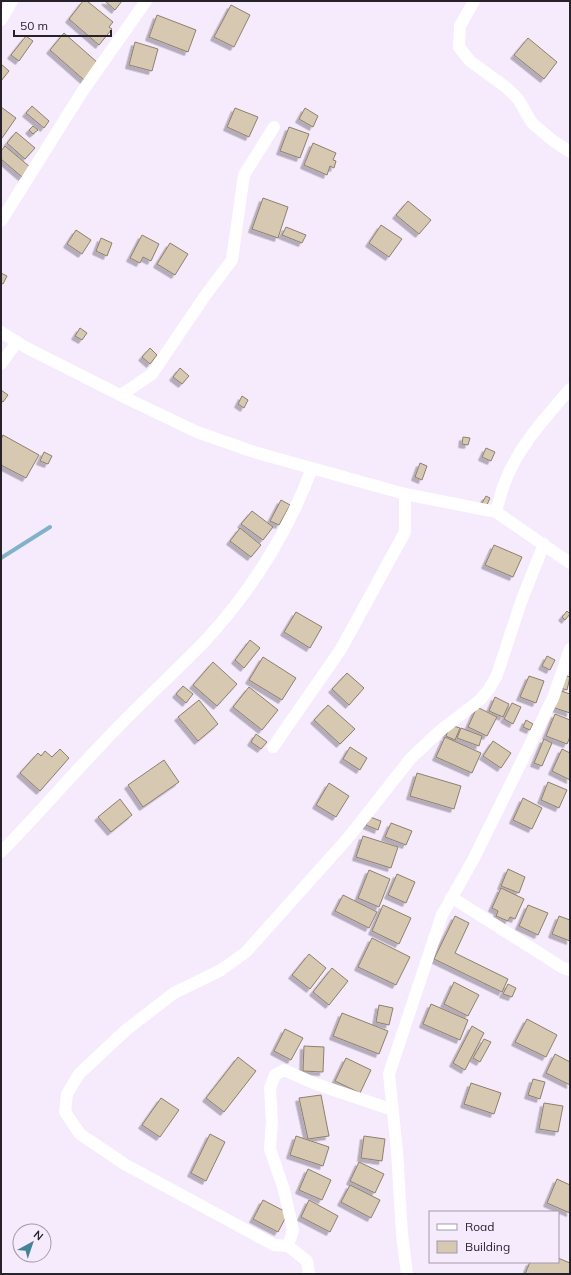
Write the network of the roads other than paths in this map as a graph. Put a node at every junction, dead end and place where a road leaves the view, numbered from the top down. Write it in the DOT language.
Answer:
graph roads {
  1 [pos="12,1"];
  2 [pos="146,1"];
  3 [pos="474,1"];
  4 [pos="1,20"];
  5 [pos="274,127"];
  6 [pos="570,152"];
  7 [pos="1,220"];
  8 [pos="1,332"];
  9 [pos="17,342"];
  10 [pos="1,364"];
  11 [pos="570,389"];
  12 [pos="121,395"];
  13 [pos="312,468"];
  14 [pos="405,494"];
  15 [pos="496,512"];
  16 [pos="544,544"];
  17 [pos="570,563"];
  18 [pos="570,650"];
  19 [pos="273,747"];
  20 [pos="1,852"];
  21 [pos="451,897"];
  22 [pos="570,970"];
  23 [pos="393,1110"];
  24 [pos="288,1246"];
  25 [pos="309,1274"];
  26 [pos="407,1274"];
  1 -- 4 [label="street"];
  2 -- 7 [label="street"];
  3 -- 6 [label="street"];
  5 -- 12 [label="street"];
  8 -- 9 [label="street"];
  9 -- 10 [label="street"];
  9 -- 12 [label="street"];
  11 -- 15 [label="street"];
  12 -- 13 [label="street"];
  13 -- 14 [label="street"];
  13 -- 20 [label="street"];
  14 -- 15 [label="street"];
  14 -- 19 [label="street"];
  15 -- 16 [label="street"];
  16 -- 17 [label="street"];
  16 -- 24 [label="street"];
  18 -- 21 [label="street"];
  21 -- 22 [label="street"];
  21 -- 23 [label="street"];
  23 -- 24 [label="street"];
  23 -- 26 [label="street"];
  24 -- 25 [label="street"];
}
